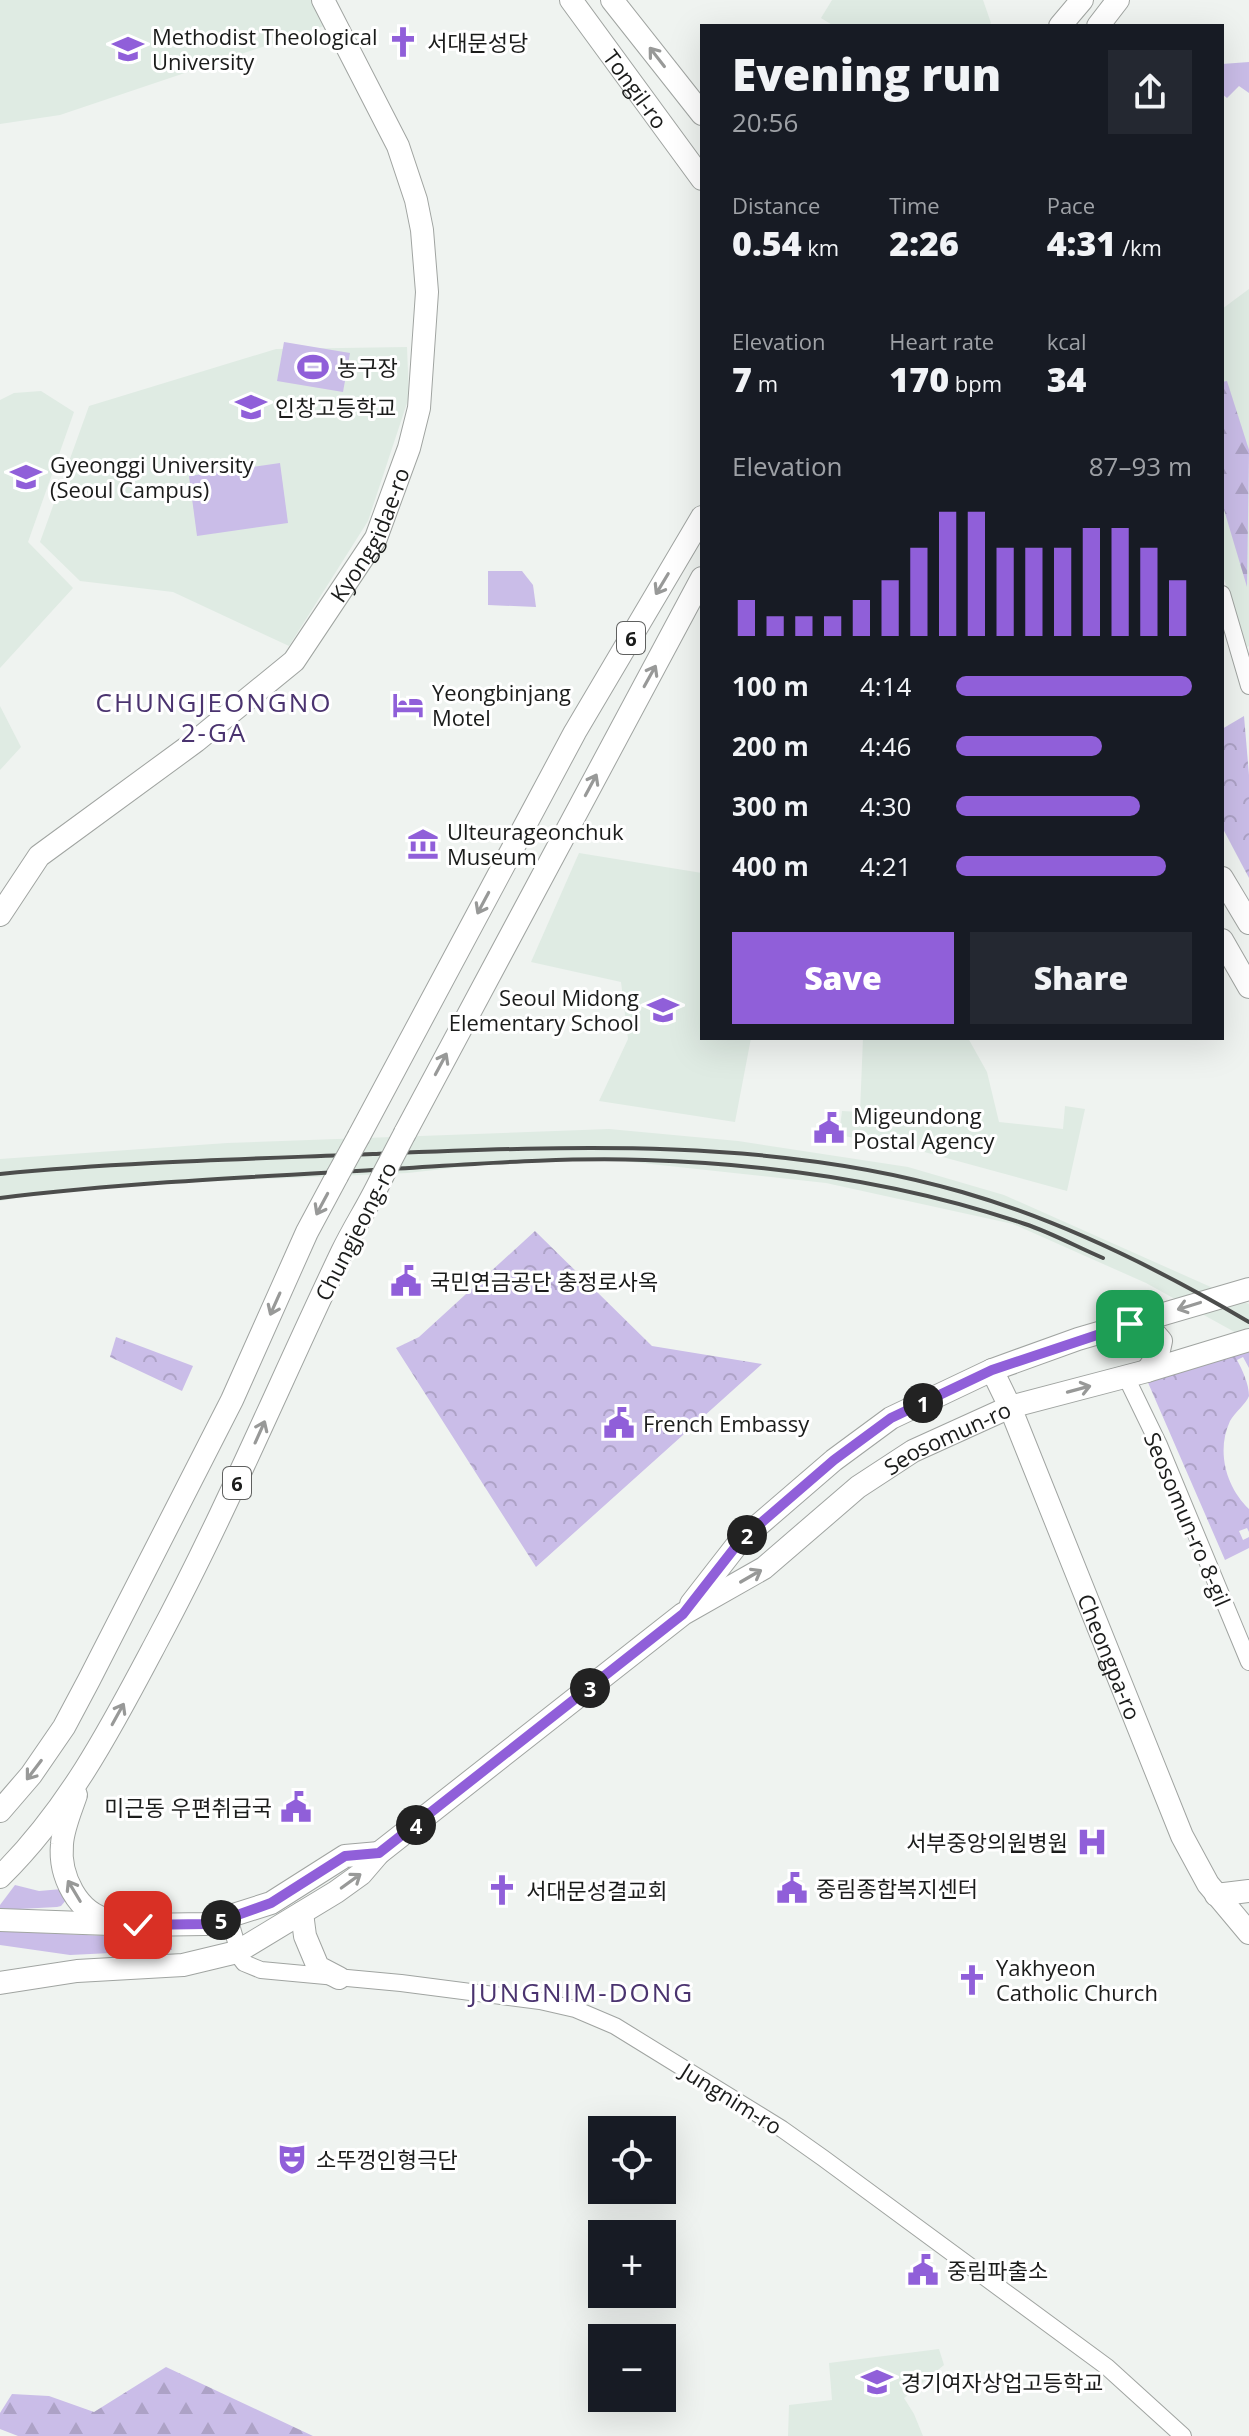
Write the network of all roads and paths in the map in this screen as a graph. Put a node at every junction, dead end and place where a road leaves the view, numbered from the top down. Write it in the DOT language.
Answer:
graph roads {
  1 [pos="323,0"];
  2 [pos="571,0"];
  3 [pos="612,0"];
  4 [pos="1082,0"];
  5 [pos="1118,0"];
  6 [pos="1062,24"];
  7 [pos="1100,24"];
  8 [pos="700,111"];
  9 [pos="700,176"];
  10 [pos="700,520"];
  11 [pos="700,582"];
  12 [pos="1224,601"];
  13 [pos="1249,686"];
  14 [pos="1224,881"];
  15 [pos="1246,911"];
  16 [pos="0,915"];
  17 [pos="1224,943"];
  18 [pos="1249,987"];
  19 [pos="1249,1289"];
  20 [pos="1130,1324"];
  21 [pos="1249,1340"];
  22 [pos="992,1370"];
  23 [pos="1136,1374"];
  24 [pos="1010,1407"];
  25 [pos="683,1614"];
  26 [pos="1249,1662"];
  27 [pos="80,1782"];
  28 [pos="0,1811"];
  29 [pos="379,1853"];
  30 [pos="2,1874"];
  31 [pos="1249,1891"];
  32 [pos="1216,1895"];
  33 [pos="302,1913"];
  34 [pos="229,1918"];
  35 [pos="0,1920"];
  36 [pos="138,1925"];
  37 [pos="1249,1933"];
  38 [pos="237,1952"];
  39 [pos="339,1978"];
  40 [pos="0,1983"];
  41 [pos="1183,2436"];
  1 -- 16 [label="main road, Kyonggidae-ro"];
  2 -- 9 [label="main road, Tongil-ro"];
  8 -- 3 [label="main road, Tongil-ro, one-way"];
  4 -- 6 [label="main road"];
  5 -- 7 [label="main road"];
  10 -- 28 [label="main road, Chungjeong-ro / 6, one-way, bridge"];
  27 -- 11 [label="main road, Chungjeong-ro / 6, one-way, bridge"];
  12 -- 13 [label="street"];
  14 -- 15 [label="main road"];
  17 -- 18 [label="main road"];
  19 -- 20 [label="main road, Seosomun-ro, one-way"];
  20 -- 22 [label="main road, Seosomun-ro"];
  20 -- 23 [label="main road"];
  21 -- 23 [label="main road, Seosomun-ro"];
  22 -- 24 [label="main road, Cheongpa-ro"];
  22 -- 25 [label="main road, Seosomun-ro"];
  24 -- 23 [label="main road, Seosomun-ro, one-way"];
  23 -- 26 [label="street, Seosomun-ro 8-gil"];
  25 -- 24 [label="main road, Seosomun-ro, one-way"];
  24 -- 32 [label="main road, Cheongpa-ro"];
  25 -- 29 [label="main road, Seosomun-ro"];
  27 -- 30 [label="main road, Chungjeong-ro / 6"];
  36 -- 27 [label="main road, one-way"];
  33 -- 29 [label="main road, Seosomun-ro, one-way"];
  29 -- 34 [label="main road, Seosomun-ro"];
  31 -- 32 [label="main road"];
  32 -- 37 [label="main road, Cheongpa-ro"];
  33 -- 38 [label="main road, Seosomun-ro"];
  33 -- 39 [label="main road"];
  34 -- 36 [label="main road, Seosomun-ro"];
  34 -- 38 [label="street"];
  35 -- 36 [label="main road, Seosomun-ro"];
  38 -- 39 [label="street, Jungnim-ro"];
  38 -- 40 [label="main road, Seosomun-ro"];
  39 -- 41 [label="street, Jungnim-ro"];
}
